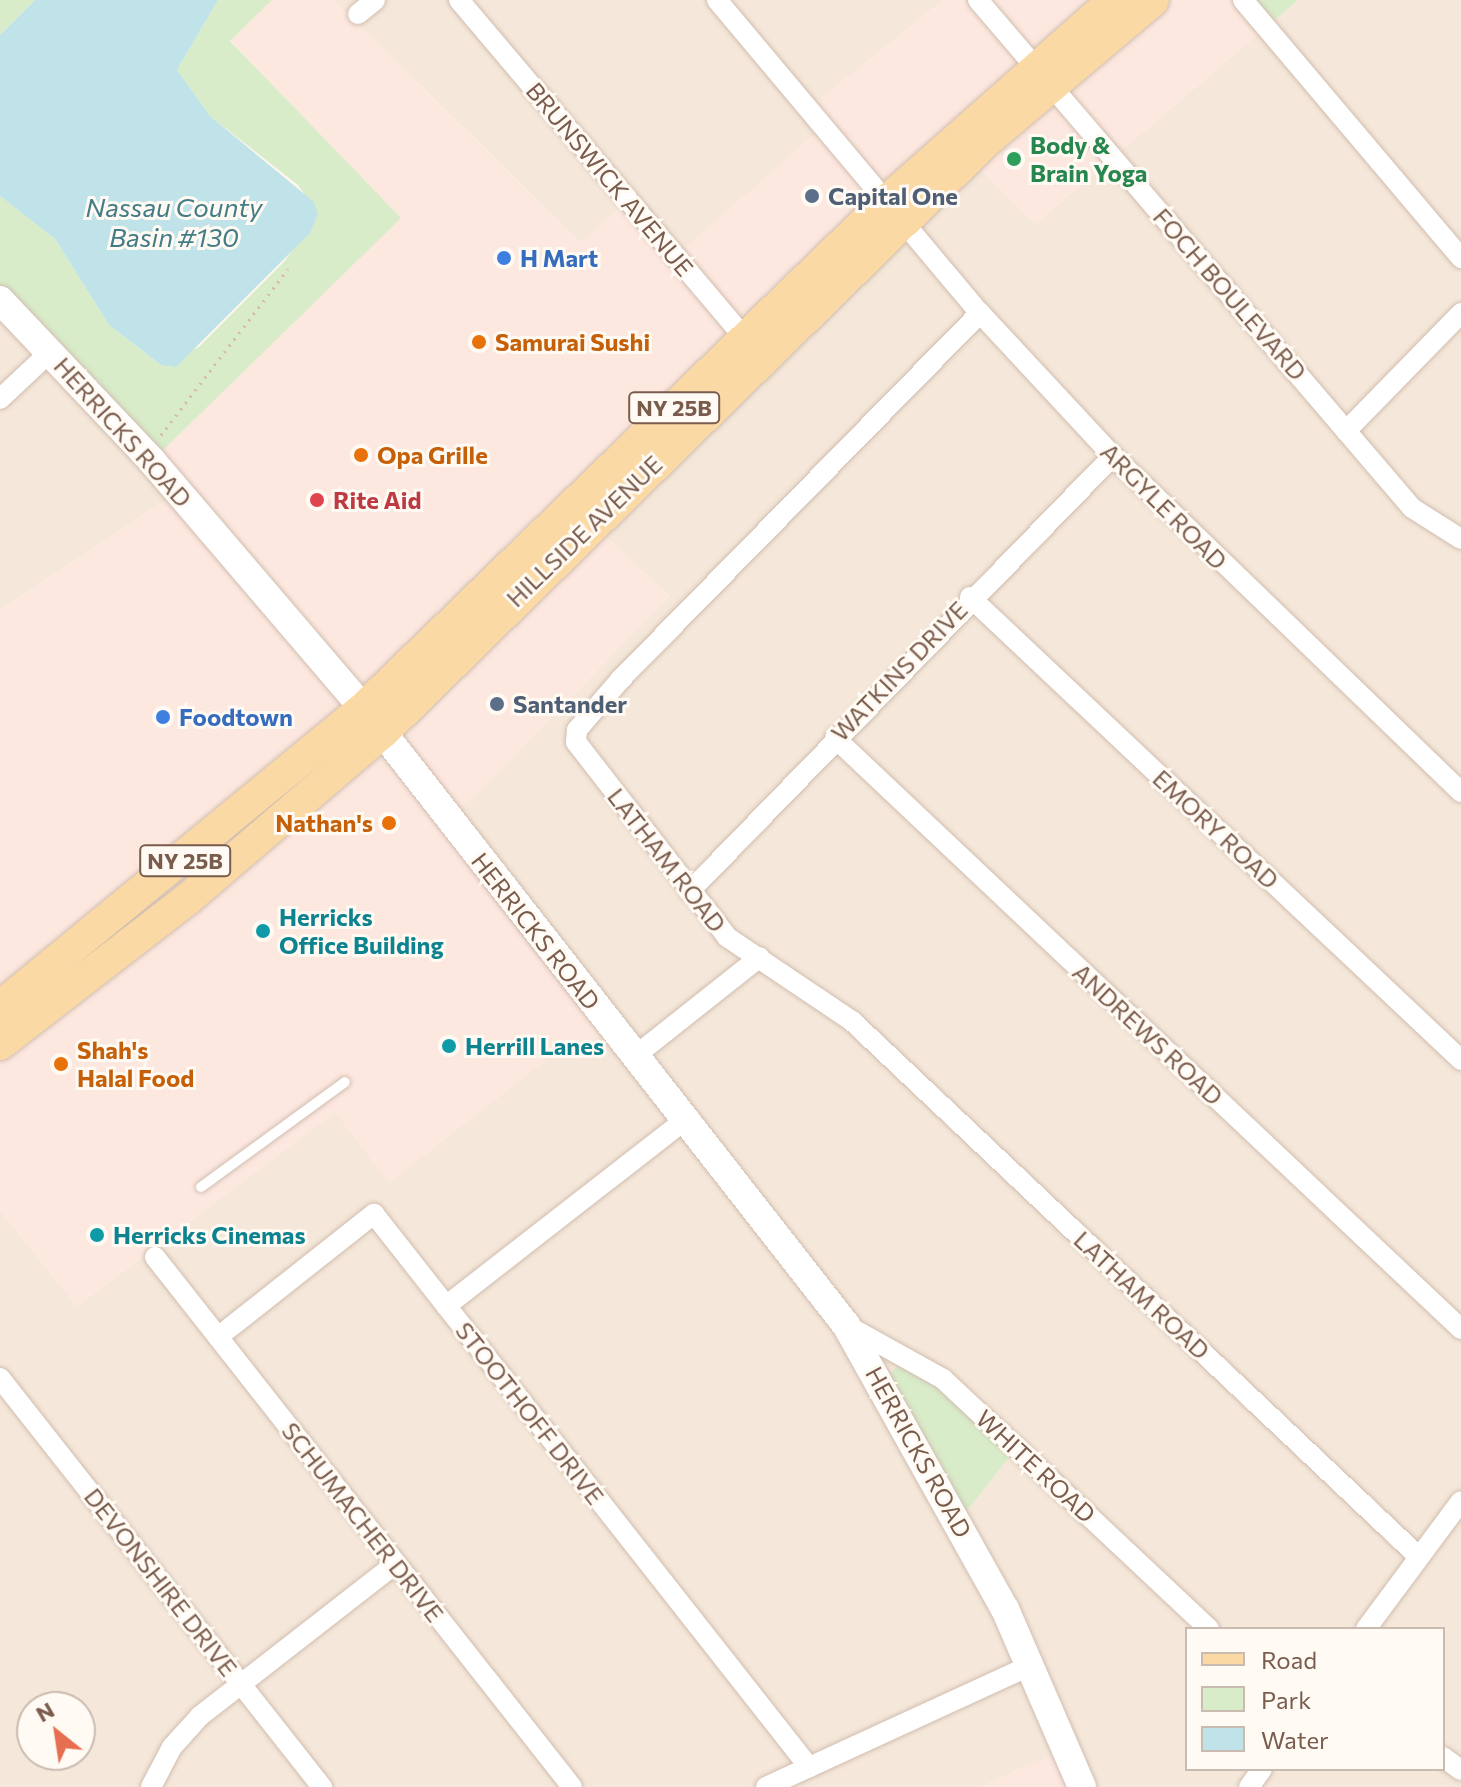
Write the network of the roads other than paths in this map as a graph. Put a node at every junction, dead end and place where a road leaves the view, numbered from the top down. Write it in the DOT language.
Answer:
graph roads {
  1 [pos="375,0"];
  2 [pos="459,0"];
  3 [pos="717,0"];
  4 [pos="978,0"];
  5 [pos="1114,0"];
  6 [pos="1153,0"];
  7 [pos="1243,0"];
  8 [pos="358,14"];
  9 [pos="1043,76"];
  10 [pos="895,211"];
  11 [pos="1461,258"];
  12 [pos="0,300"];
  13 [pos="980,313"];
  14 [pos="1461,313"];
  15 [pos="754,348"];
  16 [pos="50,352"];
  17 [pos="0,399"];
  18 [pos="1346,431"];
  19 [pos="1113,456"];
  20 [pos="1461,539"];
  21 [pos="970,597"];
  22 [pos="373,720"];
  23 [pos="835,738"];
  24 [pos="1461,792"];
  25 [pos="690,891"];
  26 [pos="760,957"];
  27 [pos="0,1007"];
  28 [pos="0,1044"];
  29 [pos="635,1056"];
  30 [pos="1461,1060"];
  31 [pos="345,1082"];
  32 [pos="685,1120"];
  33 [pos="201,1187"];
  34 [pos="155,1257"];
  35 [pos="446,1306"];
  36 [pos="846,1325"];
  37 [pos="1461,1329"];
  38 [pos="218,1337"];
  39 [pos="0,1378"];
  40 [pos="1457,1515"];
  41 [pos="1419,1557"];
  42 [pos="395,1564"];
  43 [pos="1207,1627"];
  44 [pos="1367,1627"];
  45 [pos="1031,1665"];
  46 [pos="241,1684"];
  47 [pos="809,1767"];
  48 [pos="151,1787"];
  49 [pos="322,1787"];
  50 [pos="572,1787"];
  51 [pos="766,1787"];
  52 [pos="1082,1787"];
  1 -- 8 [label="street"];
  2 -- 15 [label="street, BRUNSWICK AVENUE"];
  3 -- 10 [label="street, ARGYLE ROAD"];
  4 -- 9 [label="street, FOCH BOULEVARD"];
  5 -- 9 [label="main road, HILLSIDE AVENUE / NY 25B"];
  6 -- 9 [label="main road, HILLSIDE AVENUE / NY 25B"];
  7 -- 11 [label="street"];
  9 -- 10 [label="main road, HILLSIDE AVENUE / NY 25B"];
  9 -- 18 [label="street, FOCH BOULEVARD"];
  10 -- 13 [label="street, ARGYLE ROAD"];
  10 -- 15 [label="main road, HILLSIDE AVENUE / NY 25B"];
  12 -- 16 [label="main road, HERRICKS ROAD"];
  13 -- 19 [label="street, ARGYLE ROAD"];
  13 -- 25 [label="street, LATHAM ROAD"];
  14 -- 18 [label="street"];
  15 -- 22 [label="main road, HILLSIDE AVENUE / NY 25B"];
  16 -- 17 [label="street"];
  16 -- 22 [label="main road, HERRICKS ROAD"];
  18 -- 20 [label="street, FOCH BOULEVARD"];
  19 -- 21 [label="street, WATKINS DRIVE"];
  19 -- 24 [label="street, ARGYLE ROAD"];
  21 -- 23 [label="street, WATKINS DRIVE"];
  21 -- 30 [label="street, EMORY ROAD"];
  22 -- 27 [label="main road, HILLSIDE AVENUE / NY 25B"];
  22 -- 28 [label="main road, HILLSIDE AVENUE / NY 25B"];
  22 -- 29 [label="main road, HERRICKS ROAD"];
  23 -- 25 [label="street, WATKINS DRIVE"];
  23 -- 37 [label="street, ANDREWS ROAD"];
  25 -- 26 [label="street, LATHAM ROAD"];
  26 -- 29 [label="street"];
  26 -- 41 [label="street, LATHAM ROAD"];
  29 -- 32 [label="main road, HERRICKS ROAD"];
  31 -- 33 [label="lane"];
  32 -- 35 [label="street"];
  32 -- 36 [label="main road, HERRICKS ROAD"];
  34 -- 38 [label="street, SCHUMACHER DRIVE"];
  35 -- 38 [label="street, STOOTHOFF DRIVE"];
  35 -- 47 [label="street, STOOTHOFF DRIVE"];
  36 -- 43 [label="street, WHITE ROAD"];
  36 -- 45 [label="main road, HERRICKS ROAD"];
  38 -- 42 [label="street, SCHUMACHER DRIVE"];
  39 -- 46 [label="street, DEVONSHIRE DRIVE"];
  40 -- 41 [label="street"];
  41 -- 44 [label="street"];
  42 -- 46 [label="street"];
  42 -- 50 [label="street, SCHUMACHER DRIVE"];
  45 -- 47 [label="street"];
  45 -- 52 [label="main road, HERRICKS ROAD"];
  46 -- 48 [label="street"];
  46 -- 49 [label="street, DEVONSHIRE DRIVE"];
  47 -- 51 [label="street"];
}
